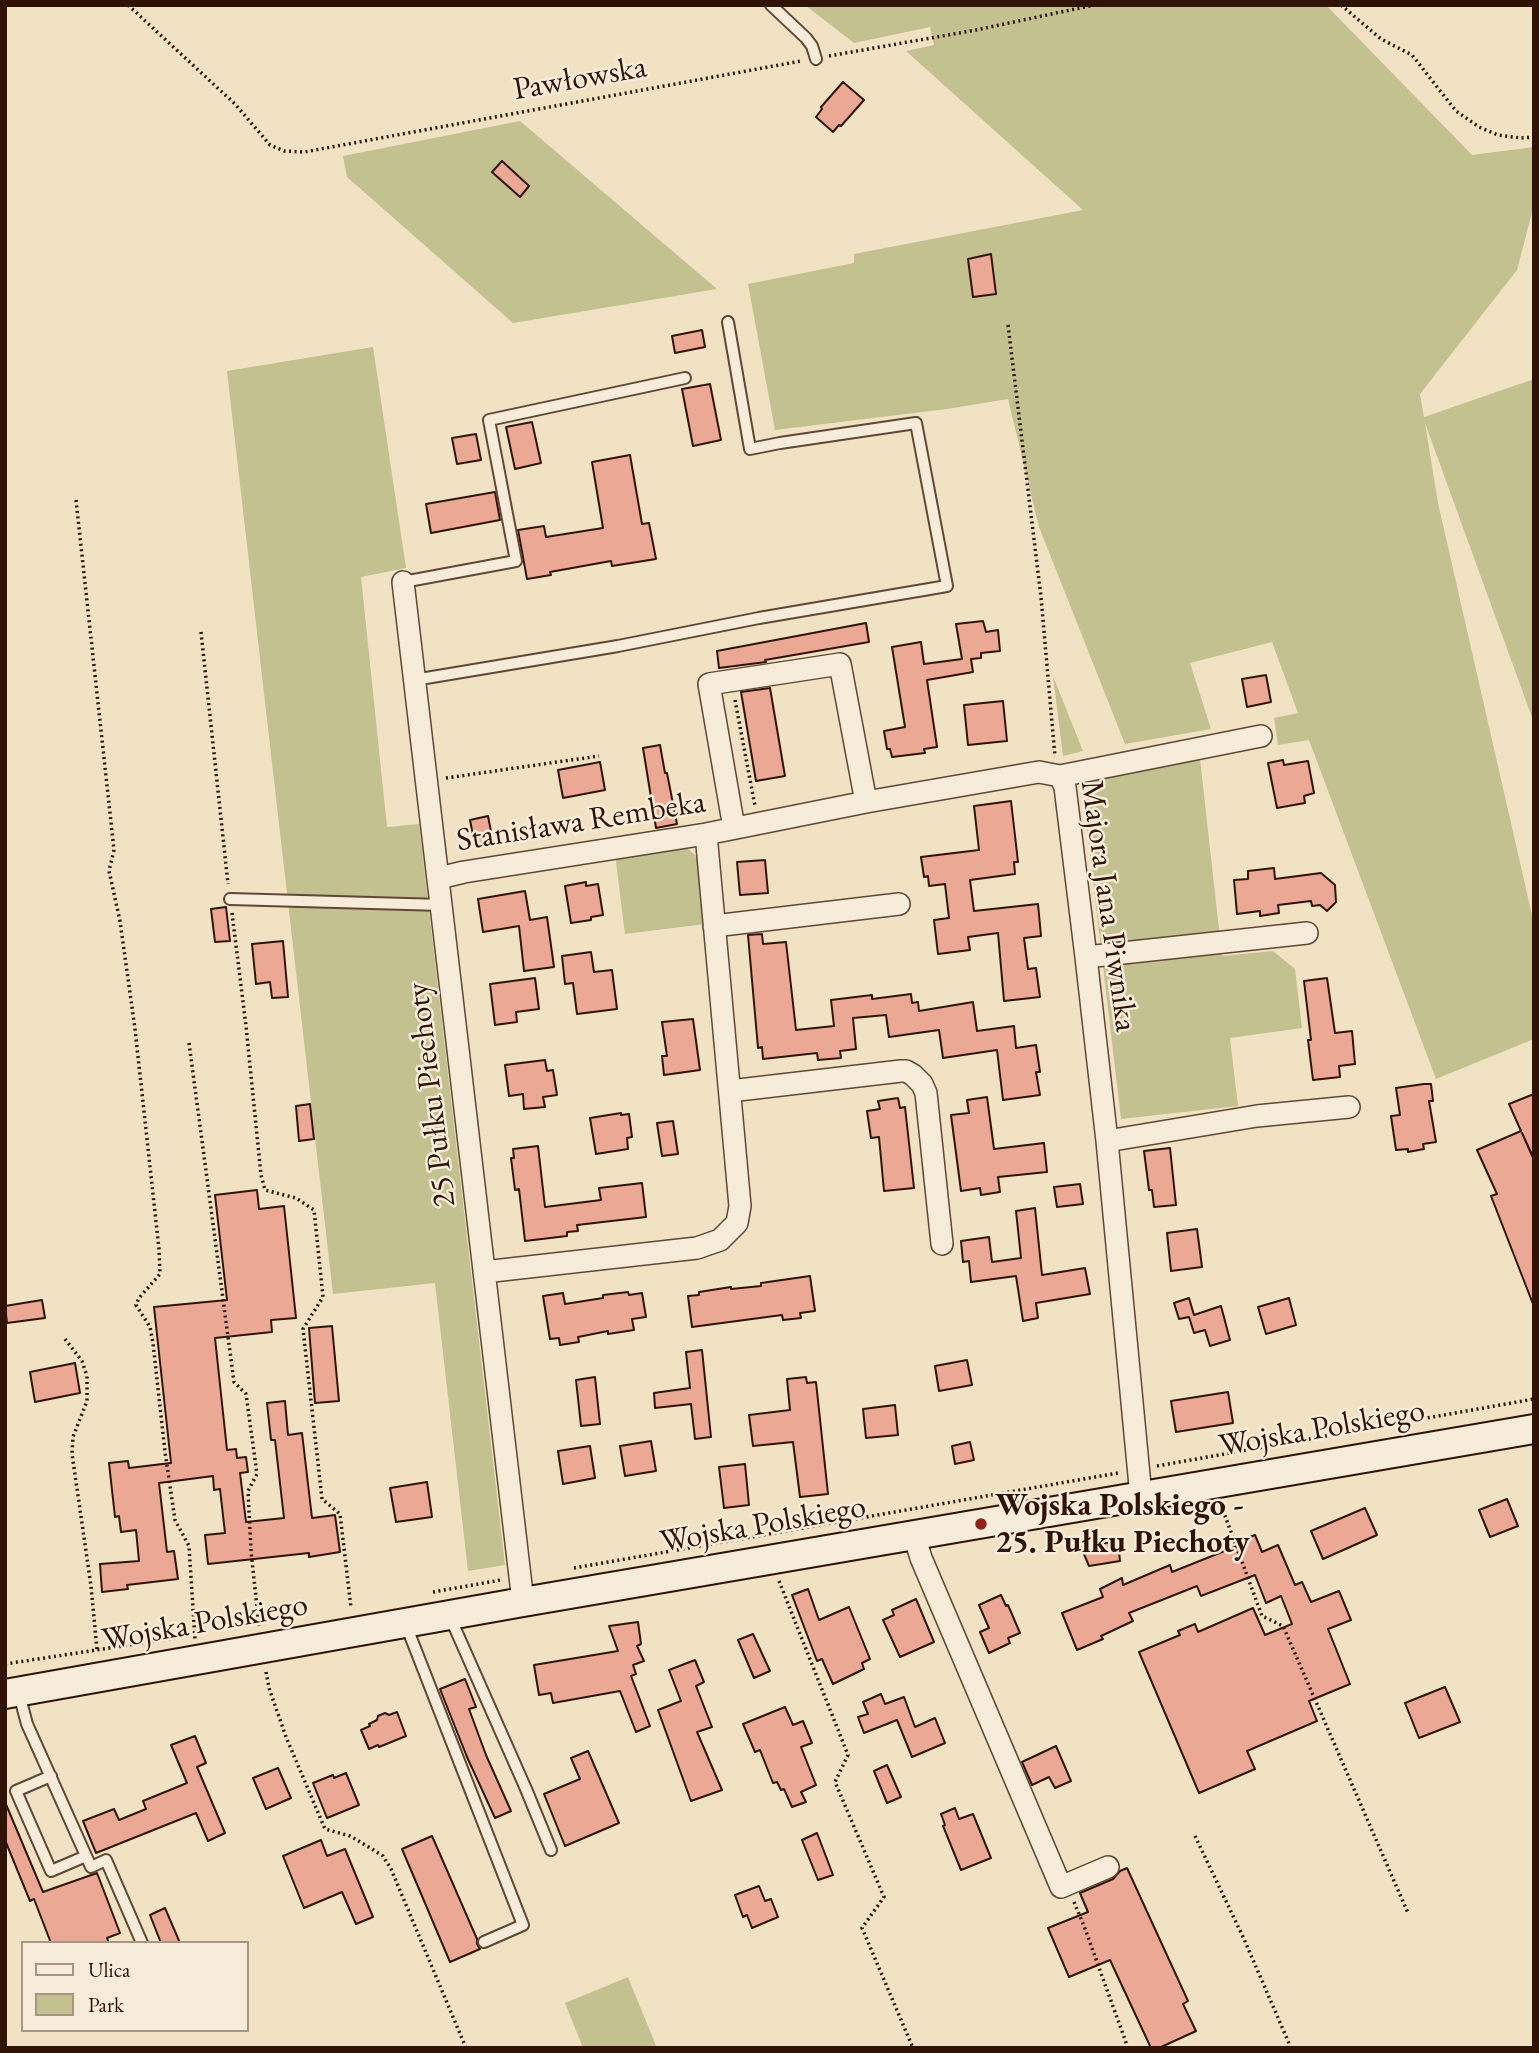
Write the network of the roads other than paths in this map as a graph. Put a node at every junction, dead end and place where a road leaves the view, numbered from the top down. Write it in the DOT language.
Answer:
graph roads {
  1 [pos="771,5"];
  2 [pos="816,59"];
  3 [pos="728,322"];
  4 [pos="685,378"];
  5 [pos="403,582"];
  6 [pos="414,680"];
  7 [pos="1261,736"];
  8 [pos="1060,776"];
  9 [pos="866,802"];
  10 [pos="734,828"];
  11 [pos="706,834"];
  12 [pos="439,878"];
  13 [pos="230,899"];
  14 [pos="899,904"];
  15 [pos="442,905"];
  16 [pos="714,926"];
  17 [pos="1307,933"];
  18 [pos="1086,957"];
  19 [pos="730,1091"];
  20 [pos="1349,1107"];
  21 [pos="1107,1141"];
  22 [pos="942,1244"];
  23 [pos="484,1272"];
  24 [pos="1534,1429"];
  25 [pos="1140,1483"];
  26 [pos="914,1535"];
  27 [pos="522,1589"];
  28 [pos="449,1615"];
  29 [pos="405,1623"];
  30 [pos="12,1692"];
  31 [pos="51,1776"];
  32 [pos="551,1850"];
  33 [pos="86,1856"];
  34 [pos="1108,1867"];
  35 [pos="141,1941"];
  36 [pos="484,1942"];
  1 -- 2 [label="lane"];
  3 -- 6 [label="lane"];
  4 -- 5 [label="lane"];
  5 -- 6 [label="street, 25 Pułku Piechoty"];
  6 -- 12 [label="street, 25 Pułku Piechoty"];
  7 -- 8 [label="street, Stanisława Rembeka"];
  8 -- 9 [label="street, Stanisława Rembeka"];
  8 -- 18 [label="street, Majora Jana Piwnika"];
  9 -- 10 [label="street, Stanisława Rembeka"];
  9 -- 10 [label="street, Stanisława Rembeka"];
  10 -- 11 [label="street, Stanisława Rembeka"];
  11 -- 12 [label="street, Stanisława Rembeka"];
  11 -- 16 [label="street"];
  12 -- 15 [label="street, 25 Pułku Piechoty"];
  13 -- 15 [label="lane"];
  14 -- 16 [label="street"];
  15 -- 23 [label="street, 25 Pułku Piechoty"];
  16 -- 19 [label="street"];
  17 -- 18 [label="street"];
  18 -- 21 [label="street, Majora Jana Piwnika"];
  19 -- 22 [label="street"];
  19 -- 23 [label="street"];
  20 -- 21 [label="street"];
  21 -- 25 [label="street, Majora Jana Piwnika"];
  23 -- 27 [label="street, 25 Pułku Piechoty"];
  24 -- 25 [label="main road, Wojska Polskiego"];
  25 -- 26 [label="main road, Wojska Polskiego"];
  26 -- 27 [label="main road, Wojska Polskiego"];
  26 -- 34 [label="street"];
  27 -- 28 [label="main road, Wojska Polskiego"];
  28 -- 29 [label="main road, Wojska Polskiego"];
  28 -- 32 [label="lane"];
  29 -- 30 [label="main road, Wojska Polskiego"];
  29 -- 36 [label="lane"];
  30 -- 31 [label="lane"];
  31 -- 33 [label="lane"];
  31 -- 33 [label="lane"];
  33 -- 35 [label="lane"];
}
